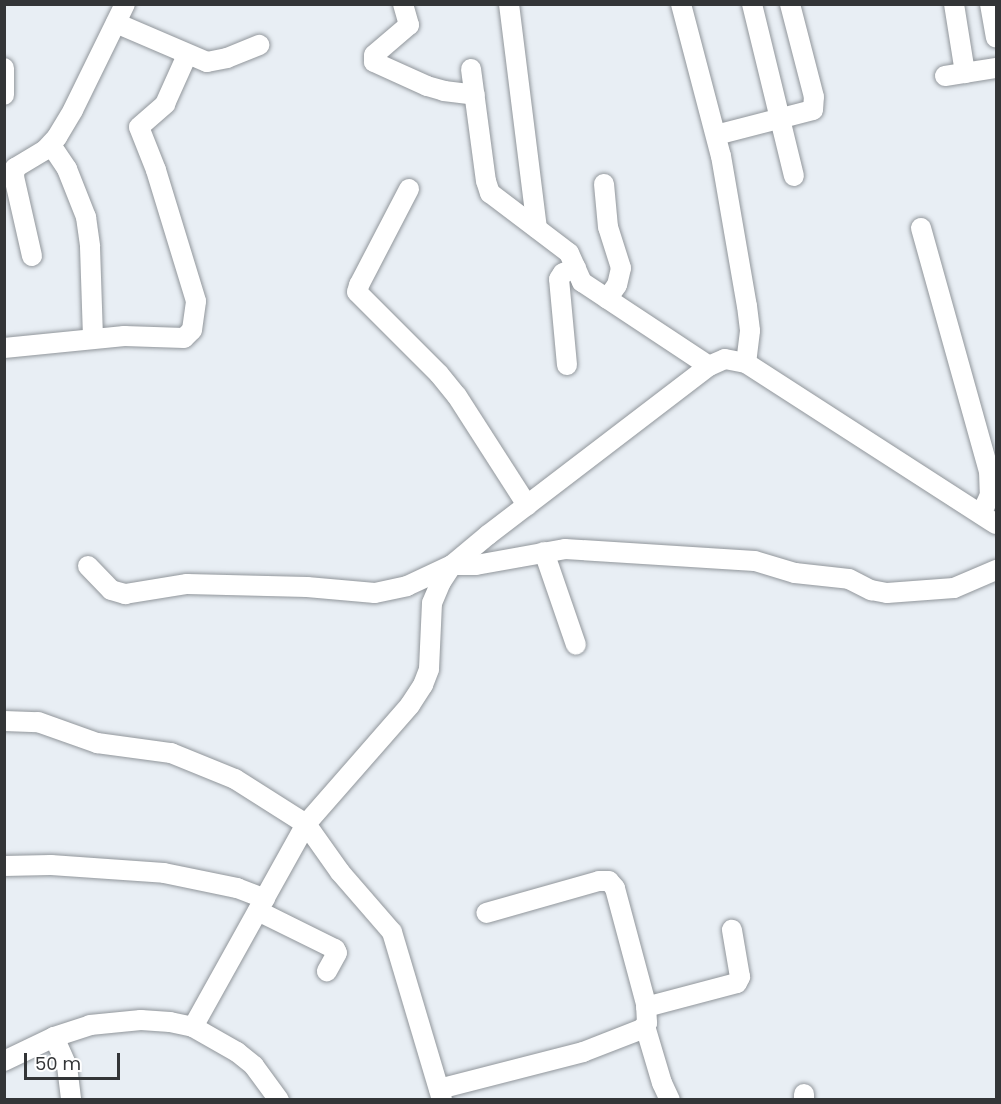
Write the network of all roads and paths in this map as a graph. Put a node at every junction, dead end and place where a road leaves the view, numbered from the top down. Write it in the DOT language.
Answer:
graph roads {
  1 [pos="125,4"];
  2 [pos="403,4"];
  3 [pos="509,4"];
  4 [pos="681,4"];
  5 [pos="752,4"];
  6 [pos="790,4"];
  7 [pos="954,4"];
  8 [pos="990,4"];
  9 [pos="116,23"];
  10 [pos="996,38"];
  11 [pos="260,45"];
  12 [pos="187,55"];
  13 [pos="4,68"];
  14 [pos="996,68"];
  15 [pos="471,69"];
  16 [pos="965,73"];
  17 [pos="945,76"];
  18 [pos="4,95"];
  19 [pos="475,95"];
  20 [pos="782,119"];
  21 [pos="716,135"];
  22 [pos="51,145"];
  23 [pos="794,176"];
  24 [pos="604,184"];
  25 [pos="410,189"];
  26 [pos="537,228"];
  27 [pos="921,228"];
  28 [pos="32,256"];
  29 [pos="576,268"];
  30 [pos="607,299"];
  31 [pos="93,338"];
  32 [pos="4,348"];
  33 [pos="746,363"];
  34 [pos="567,365"];
  35 [pos="709,366"];
  36 [pos="526,505"];
  37 [pos="989,519"];
  38 [pos="544,552"];
  39 [pos="88,566"];
  40 [pos="452,566"];
  41 [pos="996,570"];
  42 [pos="576,645"];
  43 [pos="4,722"];
  44 [pos="306,824"];
  45 [pos="4,867"];
  46 [pos="262,905"];
  47 [pos="486,913"];
  48 [pos="732,930"];
  49 [pos="327,972"];
  50 [pos="646,1017"];
  51 [pos="194,1027"];
  52 [pos="58,1045"];
  53 [pos="4,1061"];
  54 [pos="441,1094"];
  55 [pos="71,1100"];
  56 [pos="279,1100"];
  57 [pos="670,1100"];
  1 -- 9 [label="street"];
  2 -- 19 [label="street"];
  3 -- 26 [label="street"];
  4 -- 21 [label="street"];
  5 -- 20 [label="street"];
  6 -- 20 [label="street"];
  7 -- 16 [label="street"];
  8 -- 10 [label="street"];
  9 -- 12 [label="street"];
  9 -- 22 [label="street"];
  11 -- 12 [label="street"];
  12 -- 31 [label="street"];
  13 -- 18 [label="street"];
  14 -- 16 [label="street"];
  15 -- 19 [label="street"];
  16 -- 17 [label="street"];
  19 -- 26 [label="street"];
  20 -- 21 [label="street"];
  20 -- 23 [label="street"];
  21 -- 33 [label="street"];
  22 -- 28 [label="street"];
  22 -- 31 [label="street"];
  24 -- 30 [label="street"];
  25 -- 36 [label="street"];
  26 -- 29 [label="street"];
  27 -- 37 [label="street"];
  29 -- 30 [label="street"];
  29 -- 34 [label="street"];
  30 -- 35 [label="street"];
  31 -- 32 [label="street"];
  33 -- 35 [label="street"];
  33 -- 37 [label="street"];
  35 -- 36 [label="street"];
  36 -- 40 [label="street"];
  38 -- 40 [label="street"];
  38 -- 41 [label="street"];
  38 -- 42 [label="street"];
  39 -- 40 [label="street"];
  40 -- 44 [label="street"];
  43 -- 44 [label="street"];
  44 -- 46 [label="street"];
  44 -- 54 [label="street"];
  45 -- 46 [label="street"];
  46 -- 49 [label="street"];
  46 -- 51 [label="street"];
  47 -- 50 [label="street"];
  48 -- 50 [label="street"];
  50 -- 54 [label="street"];
  50 -- 57 [label="street"];
  51 -- 52 [label="street"];
  51 -- 56 [label="street"];
  52 -- 53 [label="street"];
  52 -- 55 [label="street"];
}
